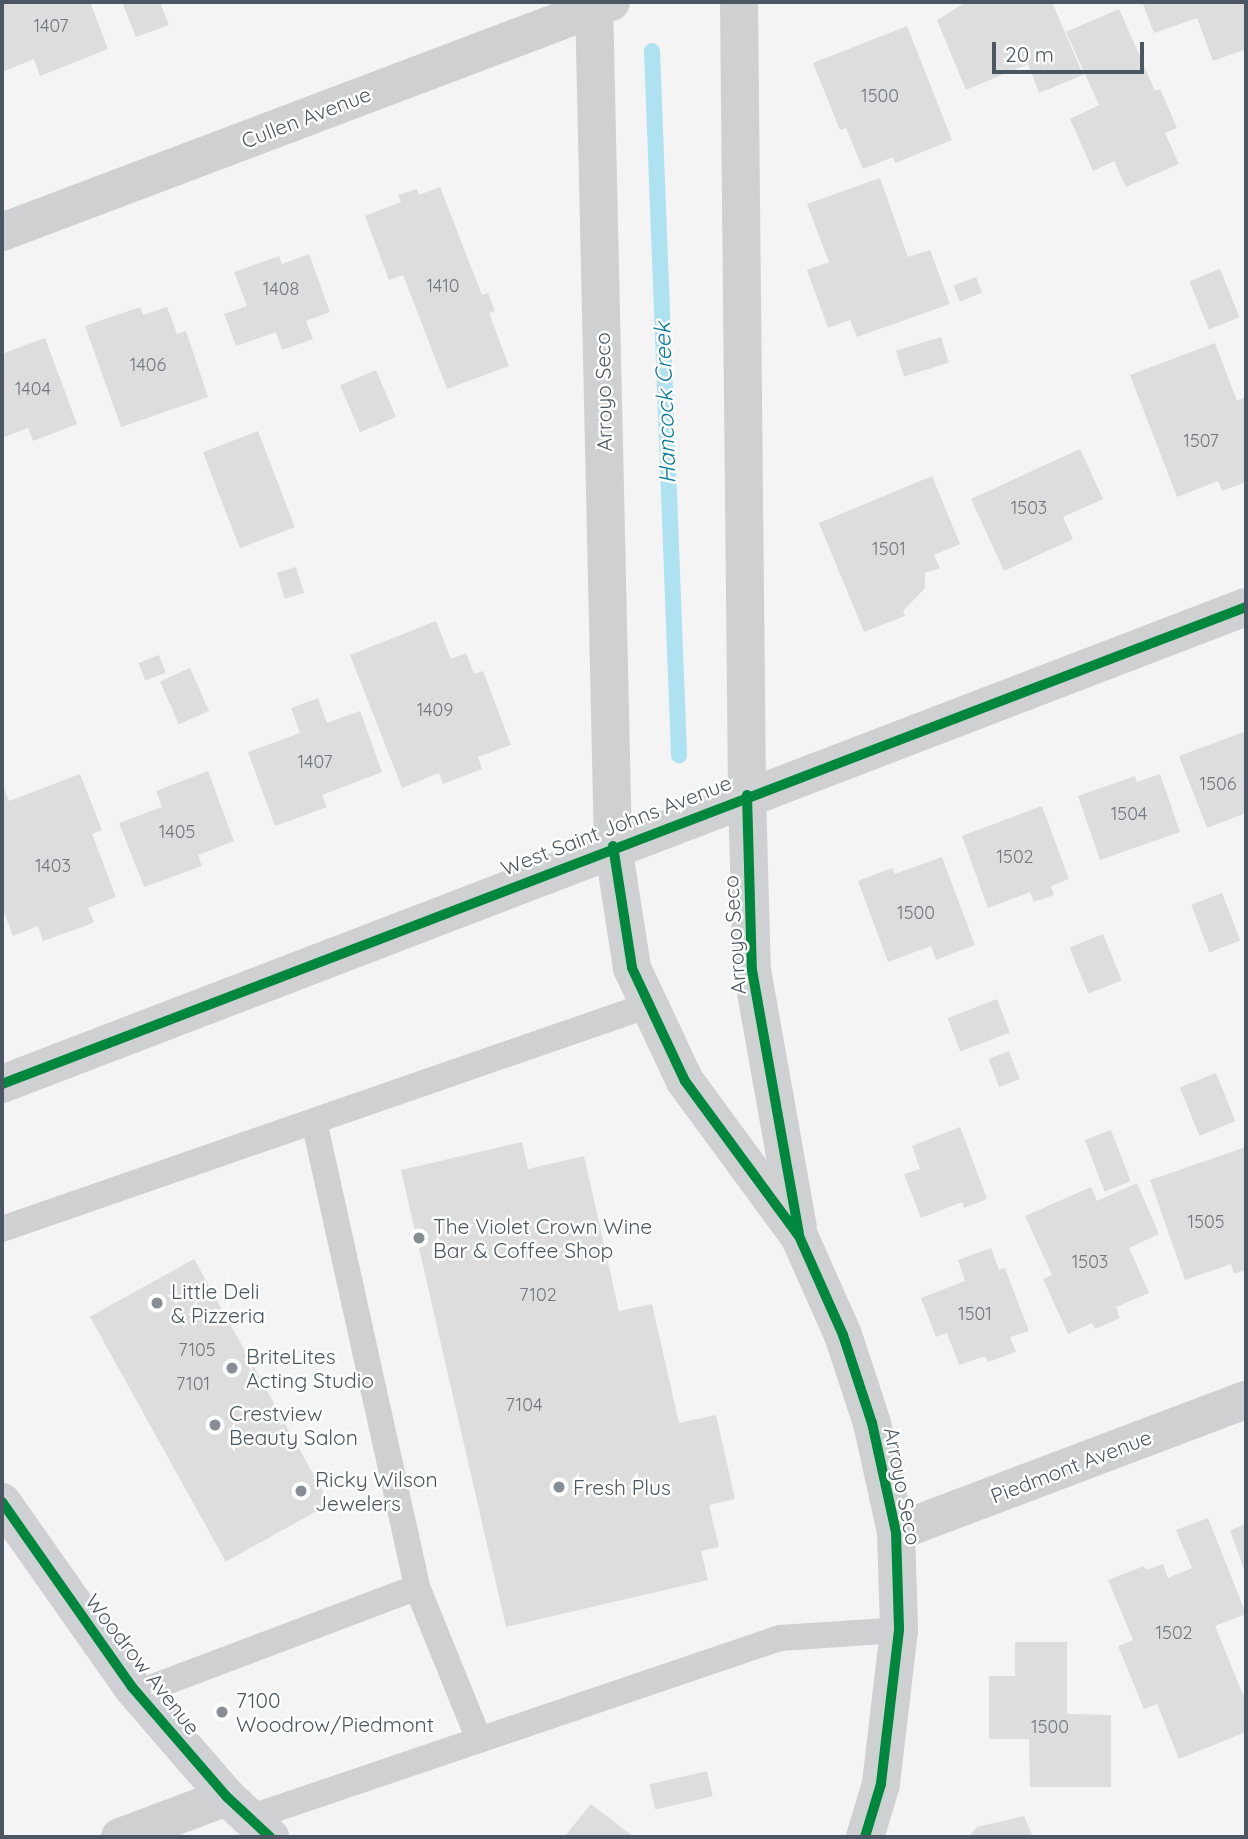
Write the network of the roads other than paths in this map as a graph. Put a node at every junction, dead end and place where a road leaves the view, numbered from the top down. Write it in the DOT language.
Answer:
graph roads {
  1 [pos="739,2"];
  2 [pos="600,4"];
  3 [pos="2,232"];
  4 [pos="1246,607"];
  5 [pos="747,795"];
  6 [pos="613,846"];
  7 [pos="649,1005"];
  8 [pos="2,1084"];
  9 [pos="314,1121"];
  10 [pos="2,1229"];
  11 [pos="799,1236"];
  12 [pos="1246,1400"];
  13 [pos="2,1502"];
  14 [pos="896,1532"];
  15 [pos="417,1587"];
  16 [pos="899,1630"];
  17 [pos="137,1693"];
  18 [pos="480,1740"];
  19 [pos="248,1818"];
  20 [pos="120,1837"];
  21 [pos="864,1837"];
  1 -- 5 [label="street, Arroyo Seco"];
  2 -- 3 [label="street, Cullen Avenue"];
  2 -- 6 [label="street, Arroyo Seco"];
  4 -- 5 [label="street, West Saint Johns Avenue"];
  5 -- 6 [label="street, West Saint Johns Avenue"];
  5 -- 11 [label="street, Arroyo Seco"];
  6 -- 7 [label="street, Arroyo Seco"];
  6 -- 8 [label="street, West Saint Johns Avenue"];
  7 -- 9 [label="lane"];
  7 -- 11 [label="street, Arroyo Seco"];
  9 -- 10 [label="lane"];
  9 -- 15 [label="lane"];
  11 -- 14 [label="street, Arroyo Seco"];
  12 -- 14 [label="street, Piedmont Avenue"];
  13 -- 17 [label="street, Woodrow Avenue"];
  14 -- 16 [label="street, Arroyo Seco"];
  15 -- 17 [label="lane"];
  15 -- 18 [label="lane"];
  16 -- 18 [label="lane"];
  16 -- 21 [label="street, Arroyo Seco"];
  17 -- 19 [label="street, Woodrow Avenue"];
  18 -- 19 [label="lane"];
  19 -- 20 [label="street"];
}
